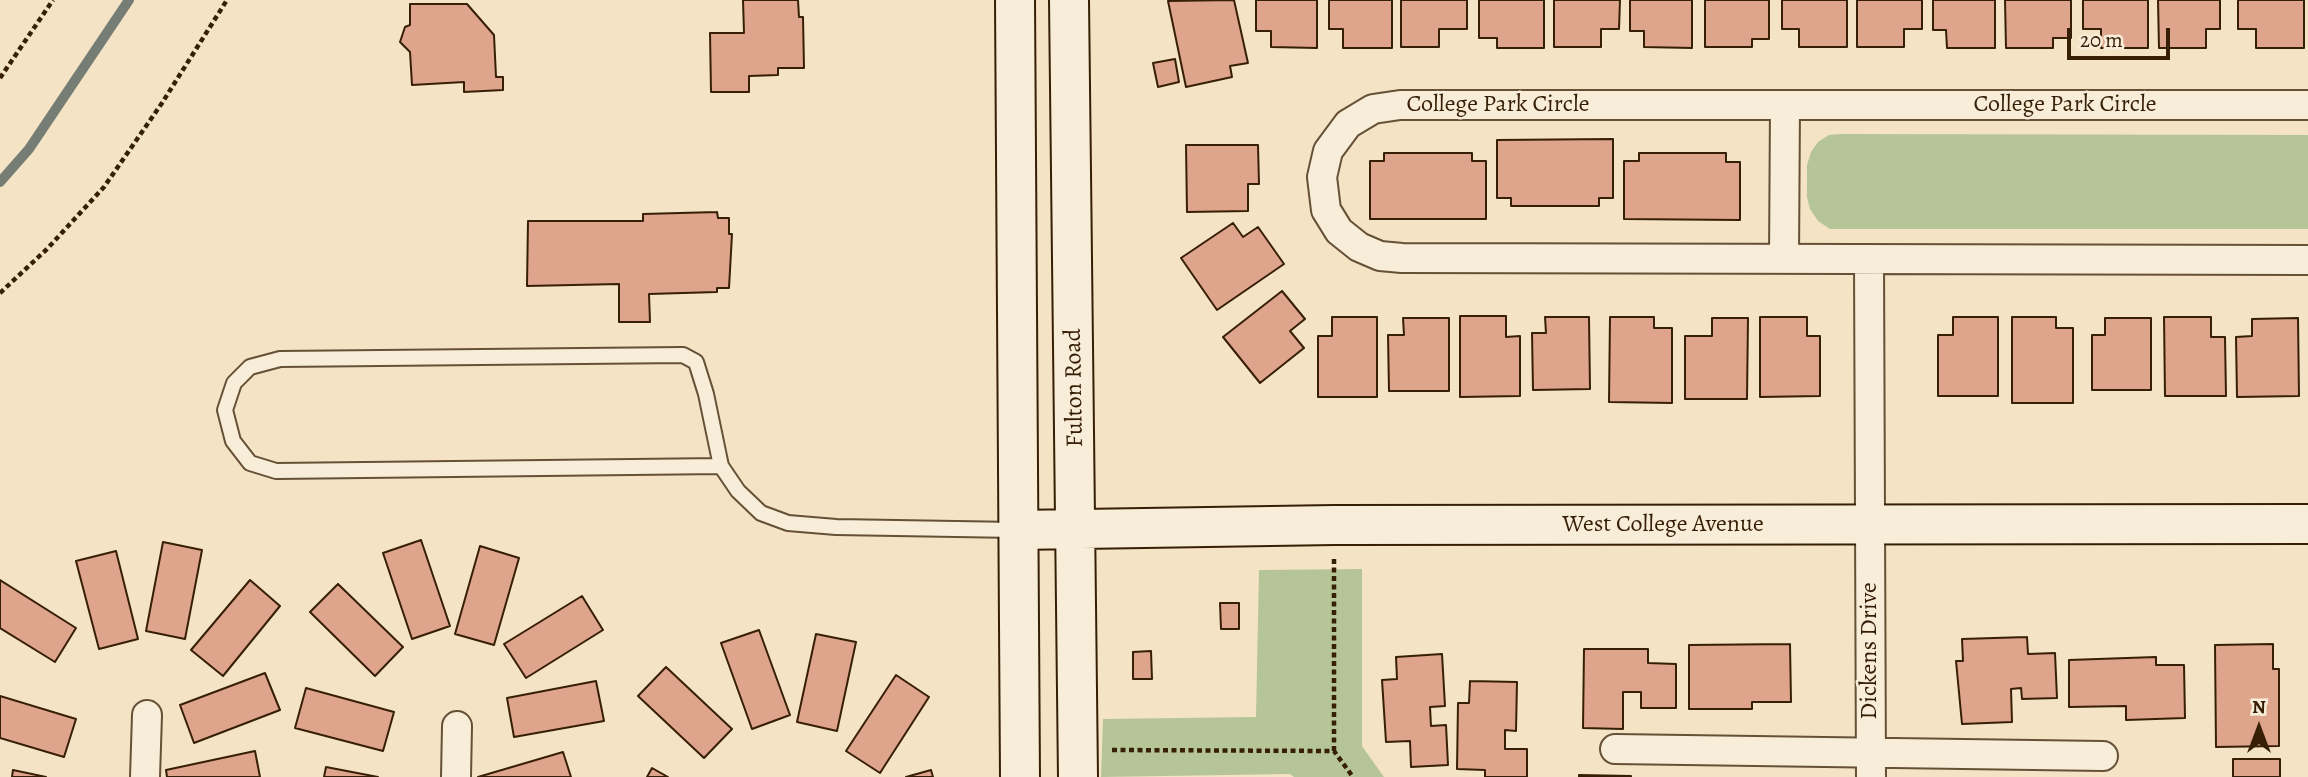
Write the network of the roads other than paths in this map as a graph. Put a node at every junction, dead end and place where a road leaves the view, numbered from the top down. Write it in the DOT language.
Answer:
graph roads {
  1 [pos="1015,0"];
  2 [pos="1069,0"];
  3 [pos="1785,105"];
  4 [pos="2308,105"];
  5 [pos="1784,259"];
  6 [pos="1868,259"];
  7 [pos="2308,260"];
  8 [pos="721,466"];
  9 [pos="1870,524"];
  10 [pos="2308,524"];
  11 [pos="1077,528"];
  12 [pos="1018,530"];
  13 [pos="147,715"];
  14 [pos="457,726"];
  15 [pos="1615,749"];
  16 [pos="2103,756"];
  17 [pos="1078,763"];
  18 [pos="1871,765"];
  19 [pos="145,777"];
  20 [pos="456,777"];
  21 [pos="1020,777"];
  1 -- 12 [label="main road"];
  2 -- 11 [label="main road, Fulton Road"];
  3 -- 4 [label="street, College Park Circle"];
  3 -- 5 [label="street"];
  3 -- 5 [label="street, College Park Circle"];
  5 -- 6 [label="street, College Park Circle"];
  6 -- 7 [label="street, College Park Circle"];
  6 -- 9 [label="street"];
  8 -- 8 [label="lane"];
  8 -- 12 [label="lane"];
  9 -- 10 [label="main road, West College Avenue"];
  9 -- 11 [label="main road, West College Avenue"];
  9 -- 18 [label="street, Dickens Drive"];
  11 -- 12 [label="main road, West College Avenue"];
  11 -- 17 [label="main road, Fulton Road"];
  12 -- 21 [label="main road"];
  13 -- 19 [label="street"];
  14 -- 20 [label="street"];
  15 -- 18 [label="street"];
  16 -- 18 [label="street"];
}
